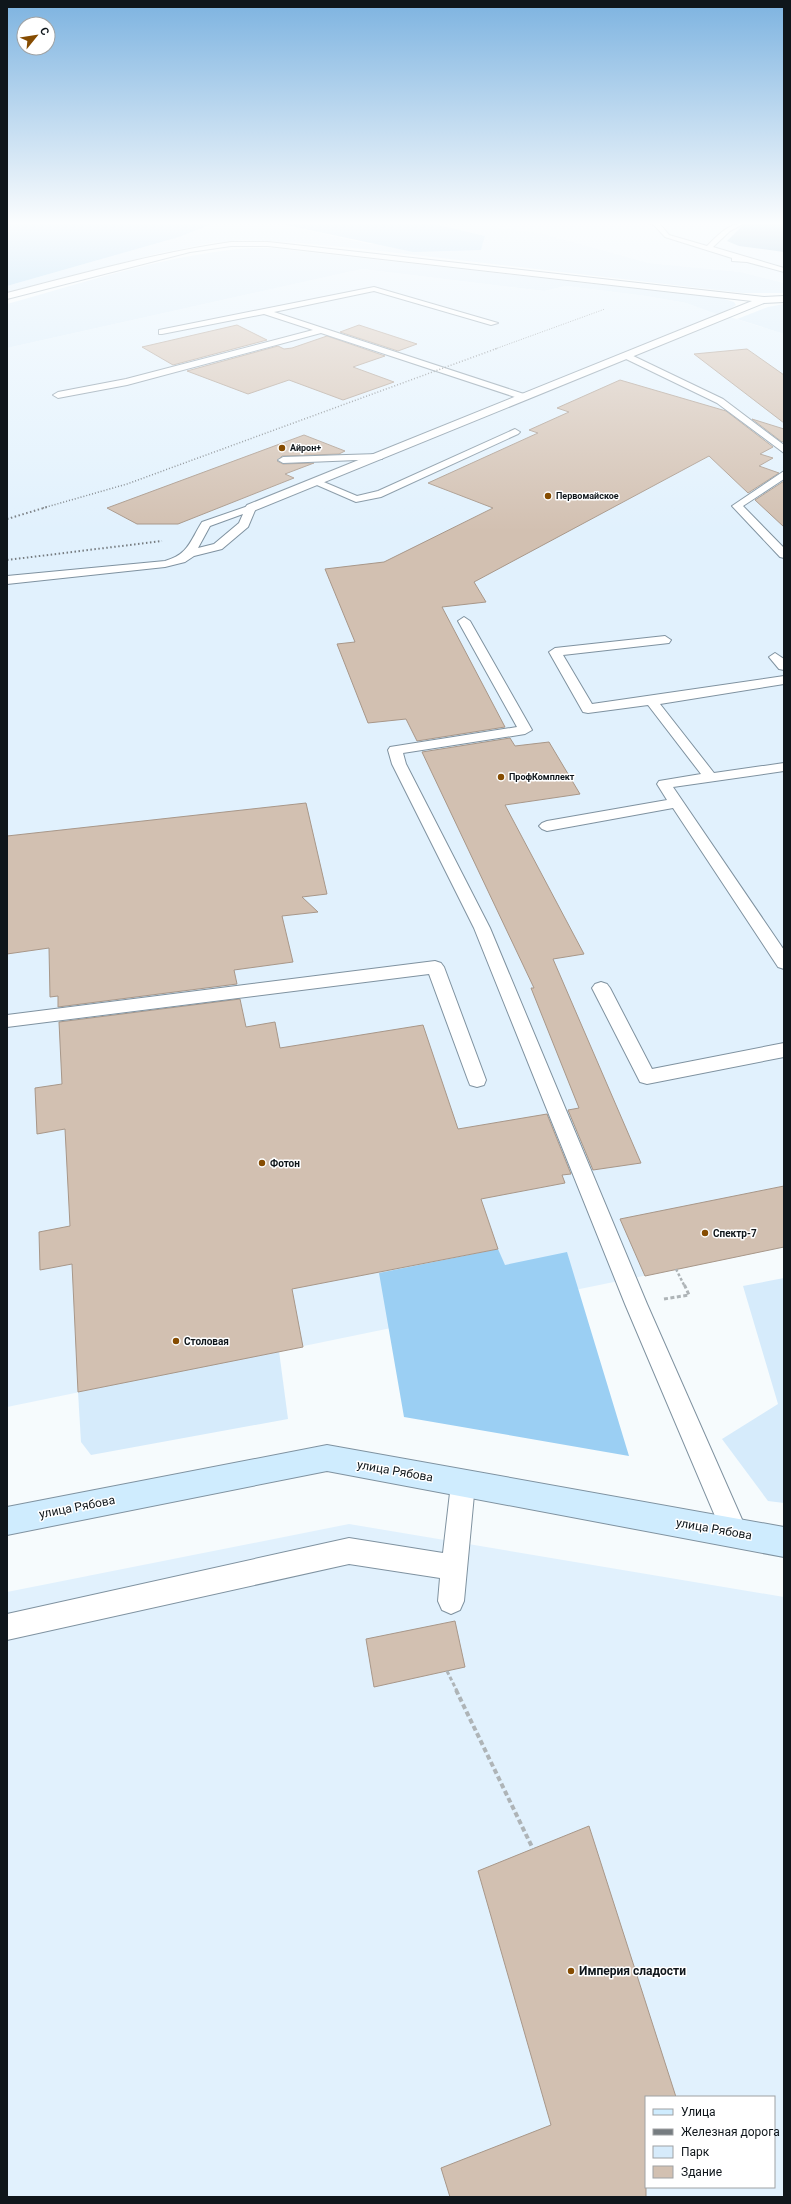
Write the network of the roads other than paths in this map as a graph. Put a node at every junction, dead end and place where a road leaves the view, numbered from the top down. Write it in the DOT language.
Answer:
graph roads {
  1 [pos="194,326"];
  2 [pos="309,326"];
  3 [pos="701,326"];
  4 [pos="322,330"];
  5 [pos="162,332"];
  6 [pos="627,356"];
  7 [pos="58,395"];
  8 [pos="524,397"];
  9 [pos="515,432"];
  10 [pos="784,450"];
  11 [pos="378,457"];
  12 [pos="283,460"];
  13 [pos="784,474"];
  14 [pos="315,482"];
  15 [pos="251,508"];
  16 [pos="190,553"];
  17 [pos="784,555"];
  18 [pos="7,580"];
  19 [pos="464,621"];
  20 [pos="665,640"];
  21 [pos="784,680"];
  22 [pos="651,701"];
  23 [pos="784,767"];
  24 [pos="710,777"];
  25 [pos="677,803"];
  26 [pos="547,826"];
  27 [pos="784,963"];
  28 [pos="601,988"];
  29 [pos="7,1021"];
  30 [pos="784,1050"];
  31 [pos="477,1080"];
  32 [pos="464,1484"];
  33 [pos="7,1513"];
  34 [pos="7,1521"];
  35 [pos="735,1533"];
  36 [pos="784,1542"];
  37 [pos="455,1568"];
  38 [pos="451,1602"];
  39 [pos="7,1627"];
  1 -- 5 [label="lane"];
  2 -- 4 [label="lane"];
  3 -- 6 [label="street"];
  4 -- 7 [label="lane"];
  4 -- 8 [label="lane"];
  6 -- 8 [label="street"];
  6 -- 10 [label="lane"];
  8 -- 11 [label="street"];
  9 -- 14 [label="lane"];
  11 -- 12 [label="lane"];
  11 -- 14 [label="street"];
  13 -- 17 [label="lane"];
  14 -- 15 [label="street"];
  15 -- 16 [label="lane"];
  15 -- 16 [label="lane"];
  16 -- 18 [label="lane"];
  19 -- 35 [label="lane"];
  20 -- 22 [label="lane"];
  21 -- 22 [label="lane"];
  22 -- 24 [label="lane"];
  23 -- 24 [label="lane"];
  24 -- 25 [label="lane"];
  25 -- 26 [label="lane"];
  25 -- 27 [label="lane"];
  28 -- 30 [label="lane"];
  29 -- 31 [label="lane"];
  32 -- 34 [label="street, улица Рябова"];
  32 -- 35 [label="street, улица Рябова"];
  32 -- 37 [label="lane"];
  33 -- 34 [label="lane"];
  35 -- 36 [label="street, улица Рябова"];
  37 -- 38 [label="lane"];
  37 -- 39 [label="lane"];
}
